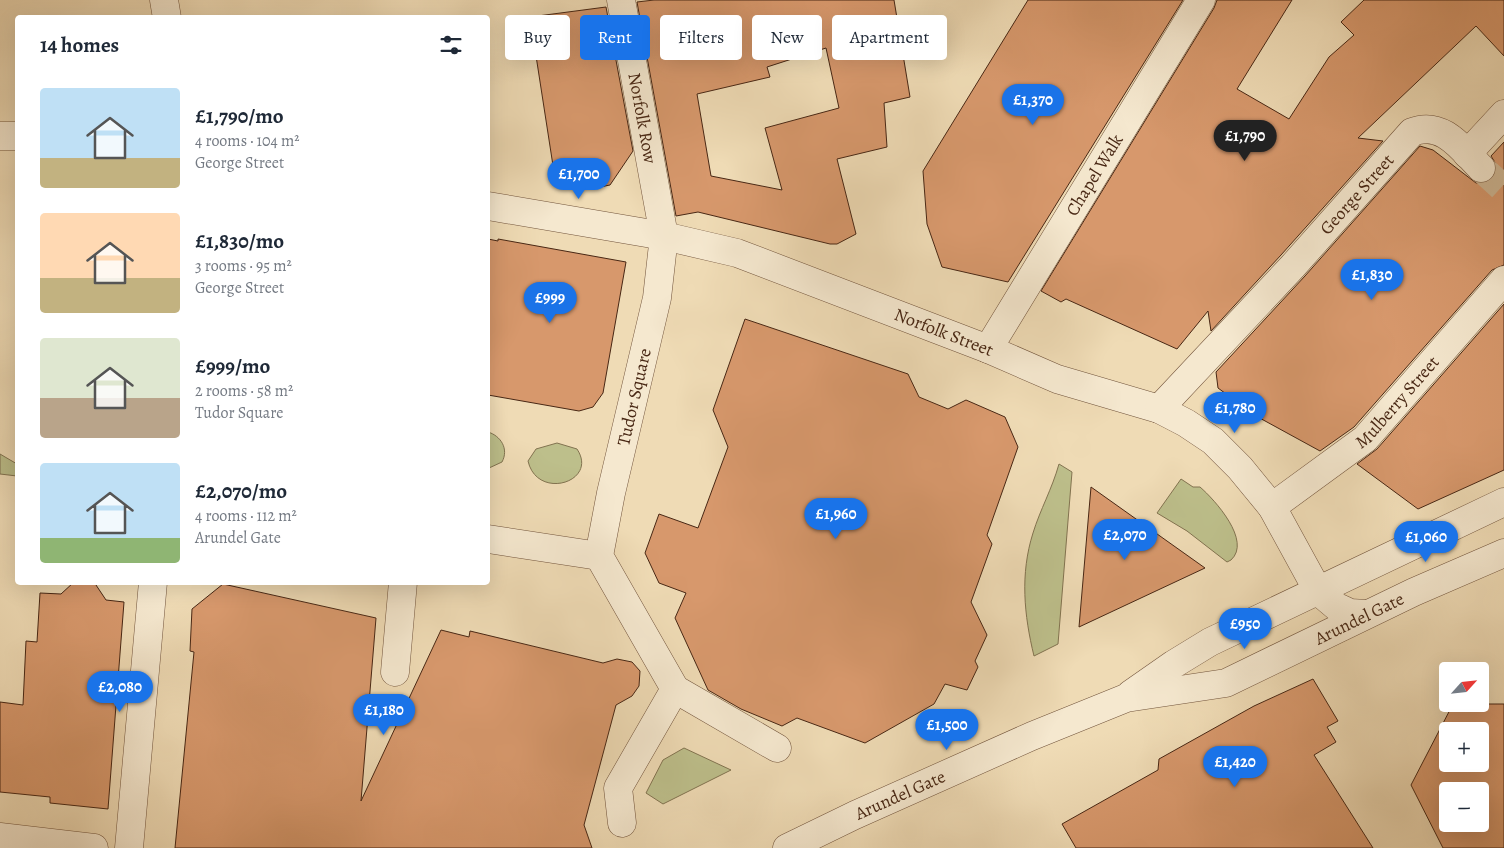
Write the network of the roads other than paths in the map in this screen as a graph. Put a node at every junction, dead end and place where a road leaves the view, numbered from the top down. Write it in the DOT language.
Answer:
graph roads {
  1 [pos="164,0"];
  2 [pos="621,0"];
  3 [pos="1201,0"];
  4 [pos="166,15"];
  5 [pos="1504,114"];
  6 [pos="0,136"];
  7 [pos="15,136"];
  8 [pos="490,206"];
  9 [pos="664,236"];
  10 [pos="1504,280"];
  11 [pos="988,349"];
  12 [pos="1158,409"];
  13 [pos="1504,502"];
  14 [pos="1272,508"];
  15 [pos="490,540"];
  16 [pos="1504,553"];
  17 [pos="599,556"];
  18 [pos="153,585"];
  19 [pos="403,585"];
  20 [pos="1318,591"];
  21 [pos="1367,614"];
  22 [pos="395,672"];
  23 [pos="675,688"];
  24 [pos="1126,698"];
  25 [pos="777,748"];
  26 [pos="622,823"];
  27 [pos="0,837"];
  28 [pos="94,848"];
  29 [pos="130,848"];
  30 [pos="787,848"];
  1 -- 4 [label="street"];
  2 -- 9 [label="street, Norfolk Row"];
  3 -- 11 [label="street, Chapel Walk"];
  5 -- 12 [label="street, George Street"];
  6 -- 7 [label="street"];
  8 -- 9 [label="street, Norfolk Street"];
  9 -- 11 [label="street, Norfolk Street"];
  9 -- 17 [label="street, Tudor Square"];
  10 -- 14 [label="street, Mulberry Street"];
  11 -- 12 [label="street, Norfolk Street"];
  12 -- 14 [label="street, Norfolk Street"];
  13 -- 20 [label="street, Arundel Gate"];
  14 -- 20 [label="street, Norfolk Street"];
  15 -- 17 [label="street"];
  16 -- 21 [label="street, Arundel Gate"];
  17 -- 23 [label="street"];
  18 -- 29 [label="street"];
  19 -- 22 [label="street"];
  20 -- 21 [label="street"];
  20 -- 24 [label="street, Arundel Gate"];
  21 -- 24 [label="street, Arundel Gate"];
  23 -- 25 [label="street"];
  23 -- 26 [label="street"];
  24 -- 30 [label="street, Arundel Gate"];
  27 -- 28 [label="street"];
}
